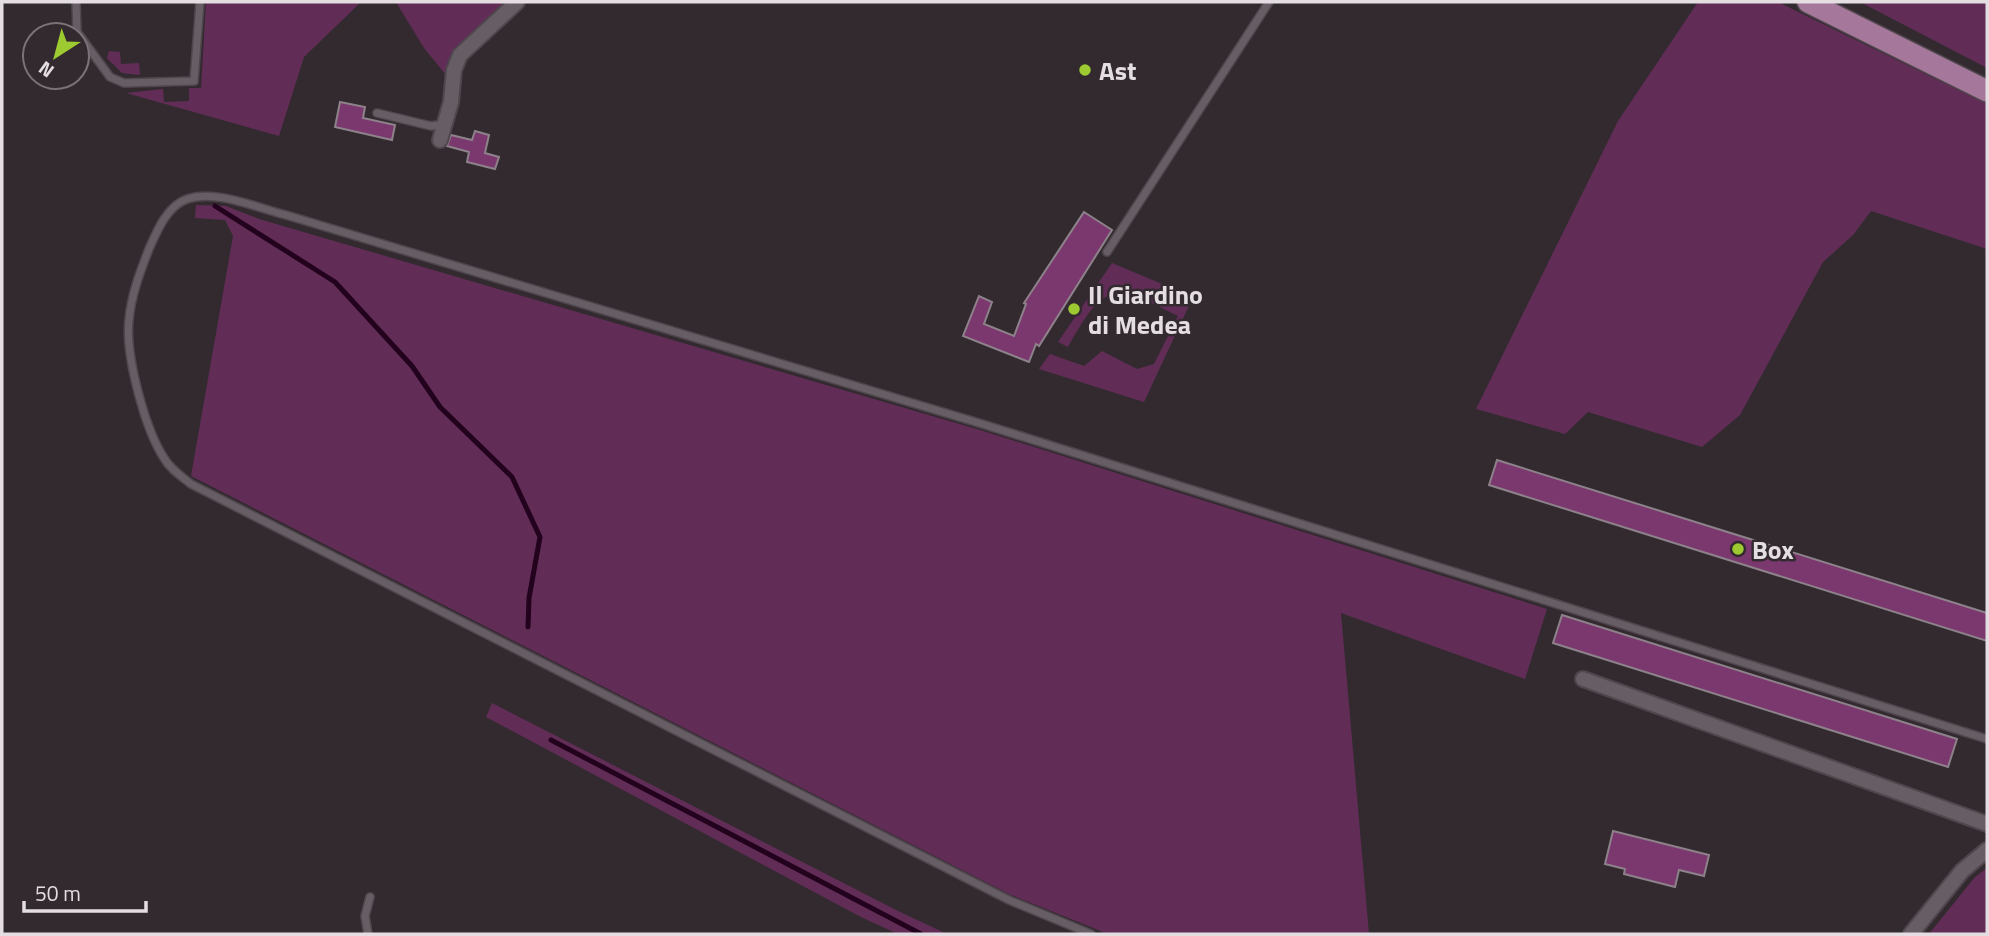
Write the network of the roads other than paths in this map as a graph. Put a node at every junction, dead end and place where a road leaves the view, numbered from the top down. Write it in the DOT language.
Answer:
graph roads {
  1 [pos="76,2"];
  2 [pos="200,2"];
  3 [pos="517,2"];
  4 [pos="1269,2"];
  5 [pos="1808,2"];
  6 [pos="1838,2"];
  7 [pos="1987,76"];
  8 [pos="1987,90"];
  9 [pos="377,114"];
  10 [pos="444,124"];
  11 [pos="440,139"];
  12 [pos="1107,252"];
  13 [pos="1583,679"];
  14 [pos="1987,739"];
  15 [pos="1987,824"];
  16 [pos="1987,850"];
  17 [pos="370,897"];
  18 [pos="368,934"];
  19 [pos="1091,934"];
  20 [pos="1911,934"];
  1 -- 2 [label="lane"];
  3 -- 10 [label="street"];
  4 -- 12 [label="lane"];
  5 -- 8 [label="main road"];
  6 -- 7 [label="main road"];
  9 -- 10 [label="lane"];
  10 -- 11 [label="street"];
  13 -- 15 [label="street"];
  14 -- 19 [label="lane"];
  16 -- 20 [label="street"];
  17 -- 18 [label="lane"];
}
